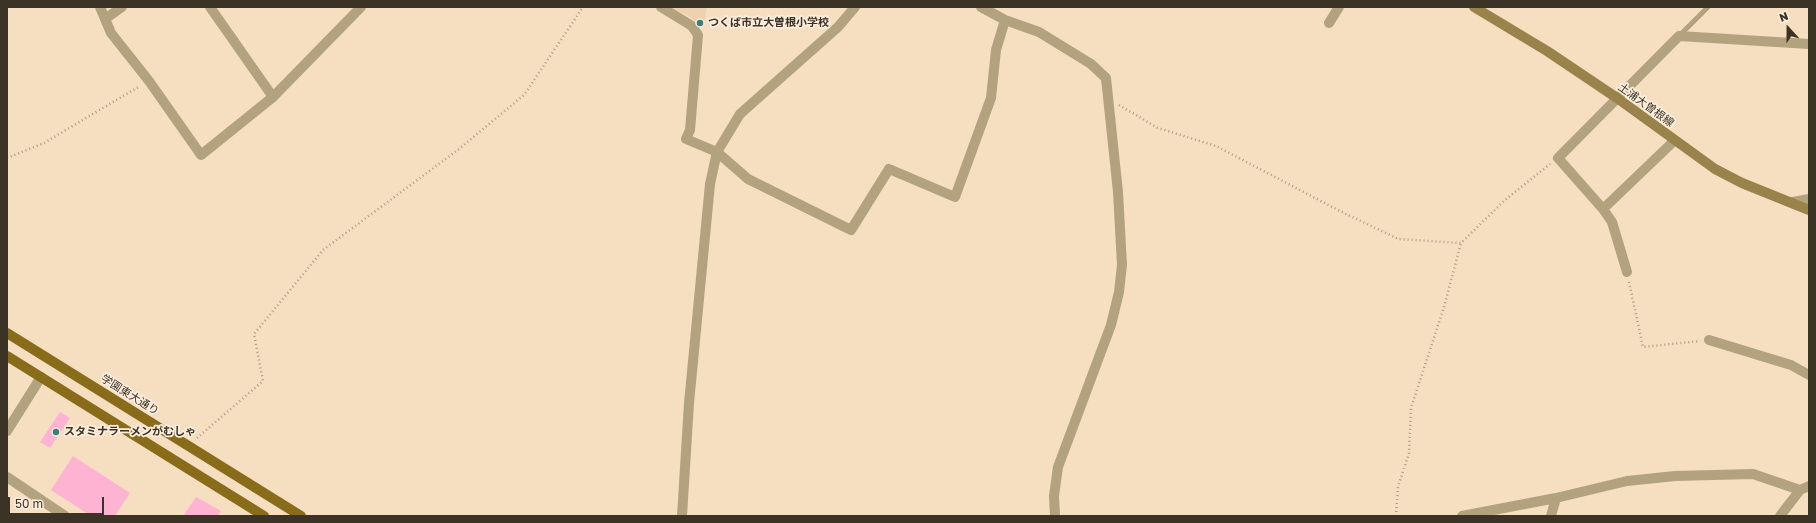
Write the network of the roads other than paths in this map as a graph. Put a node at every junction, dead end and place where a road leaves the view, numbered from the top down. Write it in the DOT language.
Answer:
graph roads {
  1 [pos="100,7"];
  2 [pos="122,7"];
  3 [pos="210,7"];
  4 [pos="361,7"];
  5 [pos="661,7"];
  6 [pos="855,7"];
  7 [pos="981,7"];
  8 [pos="1339,7"];
  9 [pos="1474,7"];
  10 [pos="1708,7"];
  11 [pos="105,19"];
  12 [pos="1005,20"];
  13 [pos="1329,24"];
  14 [pos="1679,36"];
  15 [pos="1809,44"];
  16 [pos="273,97"];
  17 [pos="1617,98"];
  18 [pos="1674,141"];
  19 [pos="717,152"];
  20 [pos="1809,199"];
  21 [pos="1793,202"];
  22 [pos="1603,209"];
  23 [pos="1809,210"];
  24 [pos="1627,272"];
  25 [pos="7,333"];
  26 [pos="1709,340"];
  27 [pos="7,356"];
  28 [pos="1809,375"];
  29 [pos="41,377"];
  30 [pos="7,431"];
  31 [pos="7,477"];
  32 [pos="1804,488"];
  33 [pos="1556,498"];
  34 [pos="65,516"];
  35 [pos="264,516"];
  36 [pos="301,516"];
  37 [pos="682,516"];
  38 [pos="1056,516"];
  39 [pos="1462,516"];
  40 [pos="1551,516"];
  41 [pos="1780,516"];
  1 -- 11 [label="street"];
  2 -- 11 [label="street"];
  3 -- 16 [label="street"];
  4 -- 16 [label="street"];
  5 -- 19 [label="street"];
  6 -- 19 [label="street"];
  7 -- 12 [label="street"];
  8 -- 13 [label="street"];
  9 -- 17 [label="main road, 土浦大曽根線"];
  10 -- 14 [label="lane"];
  11 -- 16 [label="street"];
  12 -- 19 [label="street"];
  12 -- 38 [label="street"];
  14 -- 15 [label="street"];
  14 -- 17 [label="street"];
  17 -- 18 [label="main road, 土浦大曽根線"];
  17 -- 22 [label="street"];
  18 -- 21 [label="main road, 土浦大曽根線"];
  18 -- 22 [label="street"];
  19 -- 37 [label="street"];
  20 -- 21 [label="street"];
  21 -- 23 [label="main road, 土浦大曽根線"];
  22 -- 24 [label="street"];
  25 -- 36 [label="main road, 学園東大通り"];
  26 -- 28 [label="street"];
  27 -- 29 [label="main road"];
  29 -- 30 [label="street"];
  29 -- 35 [label="main road"];
  31 -- 34 [label="street"];
  32 -- 33 [label="street"];
  32 -- 41 [label="street"];
  33 -- 39 [label="street"];
  33 -- 40 [label="street"];
}
